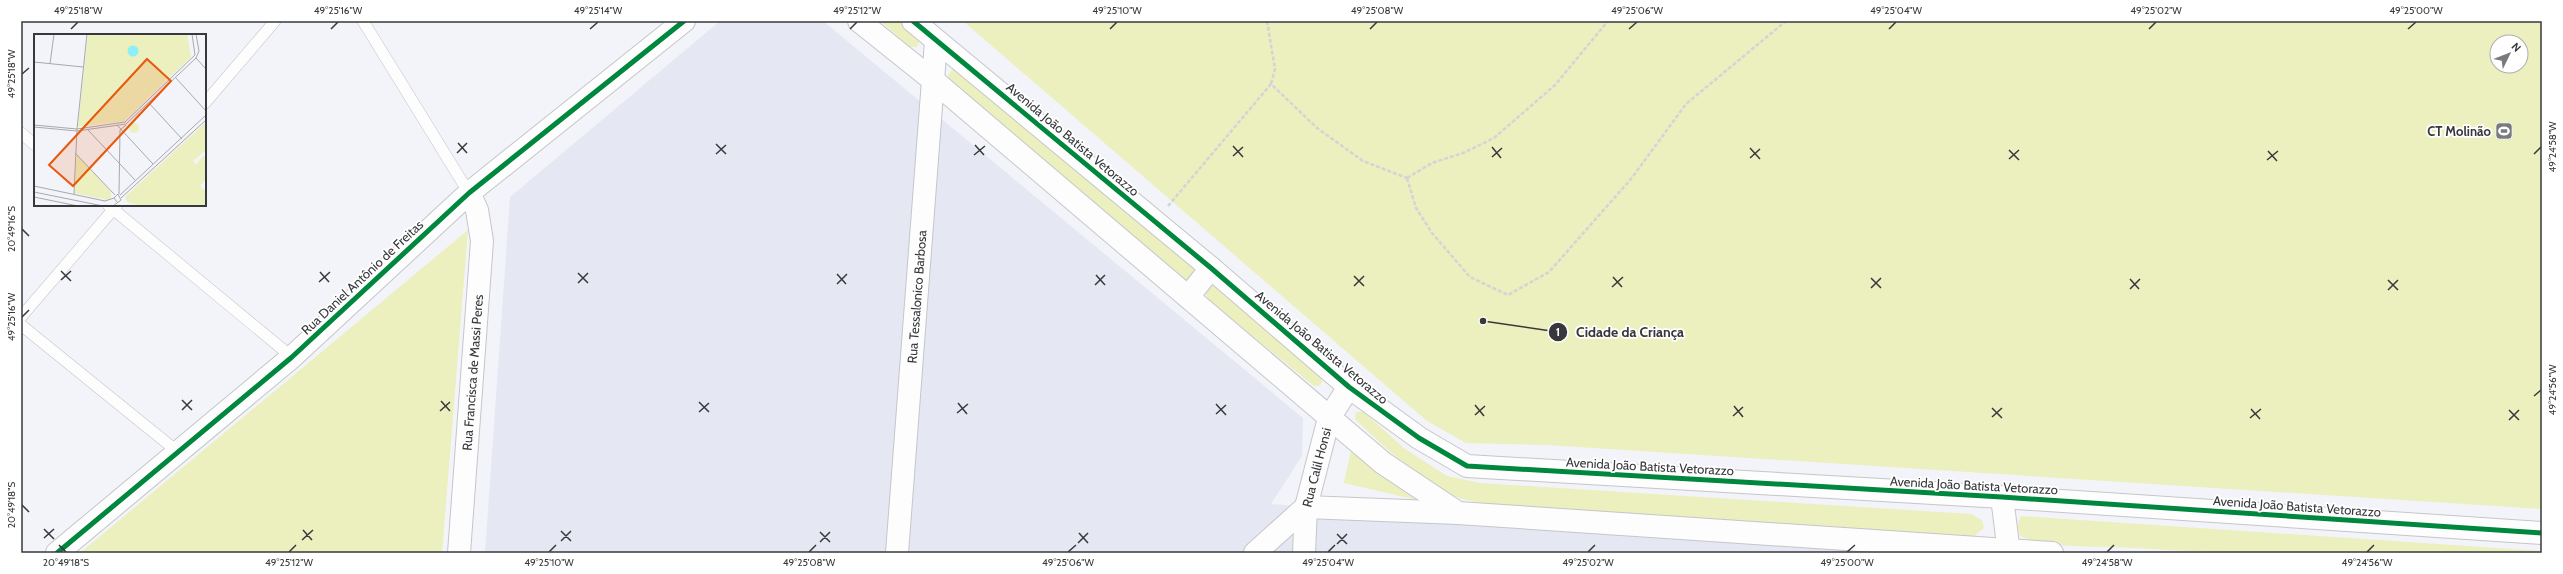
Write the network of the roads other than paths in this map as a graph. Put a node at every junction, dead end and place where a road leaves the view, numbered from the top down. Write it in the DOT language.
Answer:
graph roads {
  1 [pos="275,21"];
  2 [pos="364,21"];
  3 [pos="684,21"];
  4 [pos="859,21"];
  5 [pos="913,21"];
  6 [pos="936,41"];
  7 [pos="934,81"];
  8 [pos="206,102"];
  9 [pos="21,133"];
  10 [pos="34,144"];
  11 [pos="469,194"];
  12 [pos="113,206"];
  13 [pos="1211,268"];
  14 [pos="1188,297"];
  15 [pos="21,317"];
  16 [pos="21,325"];
  17 [pos="292,356"];
  18 [pos="1349,387"];
  19 [pos="1329,418"];
  20 [pos="178,452"];
  21 [pos="2002,497"];
  22 [pos="1306,507"];
  23 [pos="1458,514"];
  24 [pos="2542,533"];
  25 [pos="2009,551"];
  26 [pos="57,553"];
  27 [pos="459,553"];
  28 [pos="897,553"];
  29 [pos="1255,553"];
  30 [pos="1304,553"];
  31 [pos="2052,553"];
  1 -- 8 [label="lane"];
  2 -- 11 [label="lane"];
  3 -- 11 [label="street, Rua Daniel Antônio de Freitas"];
  4 -- 7 [label="street"];
  5 -- 6 [label="street, Avenida João Batista Vetorazzo"];
  6 -- 7 [label="street, Rua Tessalonico Barbosa"];
  6 -- 13 [label="street, Avenida João Batista Vetorazzo"];
  7 -- 14 [label="street"];
  7 -- 28 [label="street, Rua Tessalonico Barbosa"];
  9 -- 10 [label="lane"];
  11 -- 17 [label="street, Rua Daniel Antônio de Freitas"];
  11 -- 27 [label="street, Rua Francisca de Massi Peres"];
  12 -- 15 [label="lane"];
  12 -- 17 [label="lane"];
  13 -- 14 [label="street"];
  13 -- 18 [label="street, Avenida João Batista Vetorazzo"];
  14 -- 19 [label="street"];
  16 -- 20 [label="lane"];
  17 -- 20 [label="street, Rua Daniel Antônio de Freitas"];
  18 -- 19 [label="street, Rua Calil Honsi"];
  18 -- 21 [label="street, Avenida João Batista Vetorazzo"];
  19 -- 22 [label="street, Rua Calil Honsi"];
  19 -- 23 [label="street"];
  20 -- 26 [label="street, Rua Daniel Antônio de Freitas"];
  21 -- 24 [label="street, Avenida João Batista Vetorazzo"];
  21 -- 25 [label="street"];
  22 -- 23 [label="street"];
  22 -- 29 [label="street"];
  22 -- 30 [label="street, Rua Calil Honsi"];
  23 -- 25 [label="street"];
  25 -- 31 [label="street"];
}
